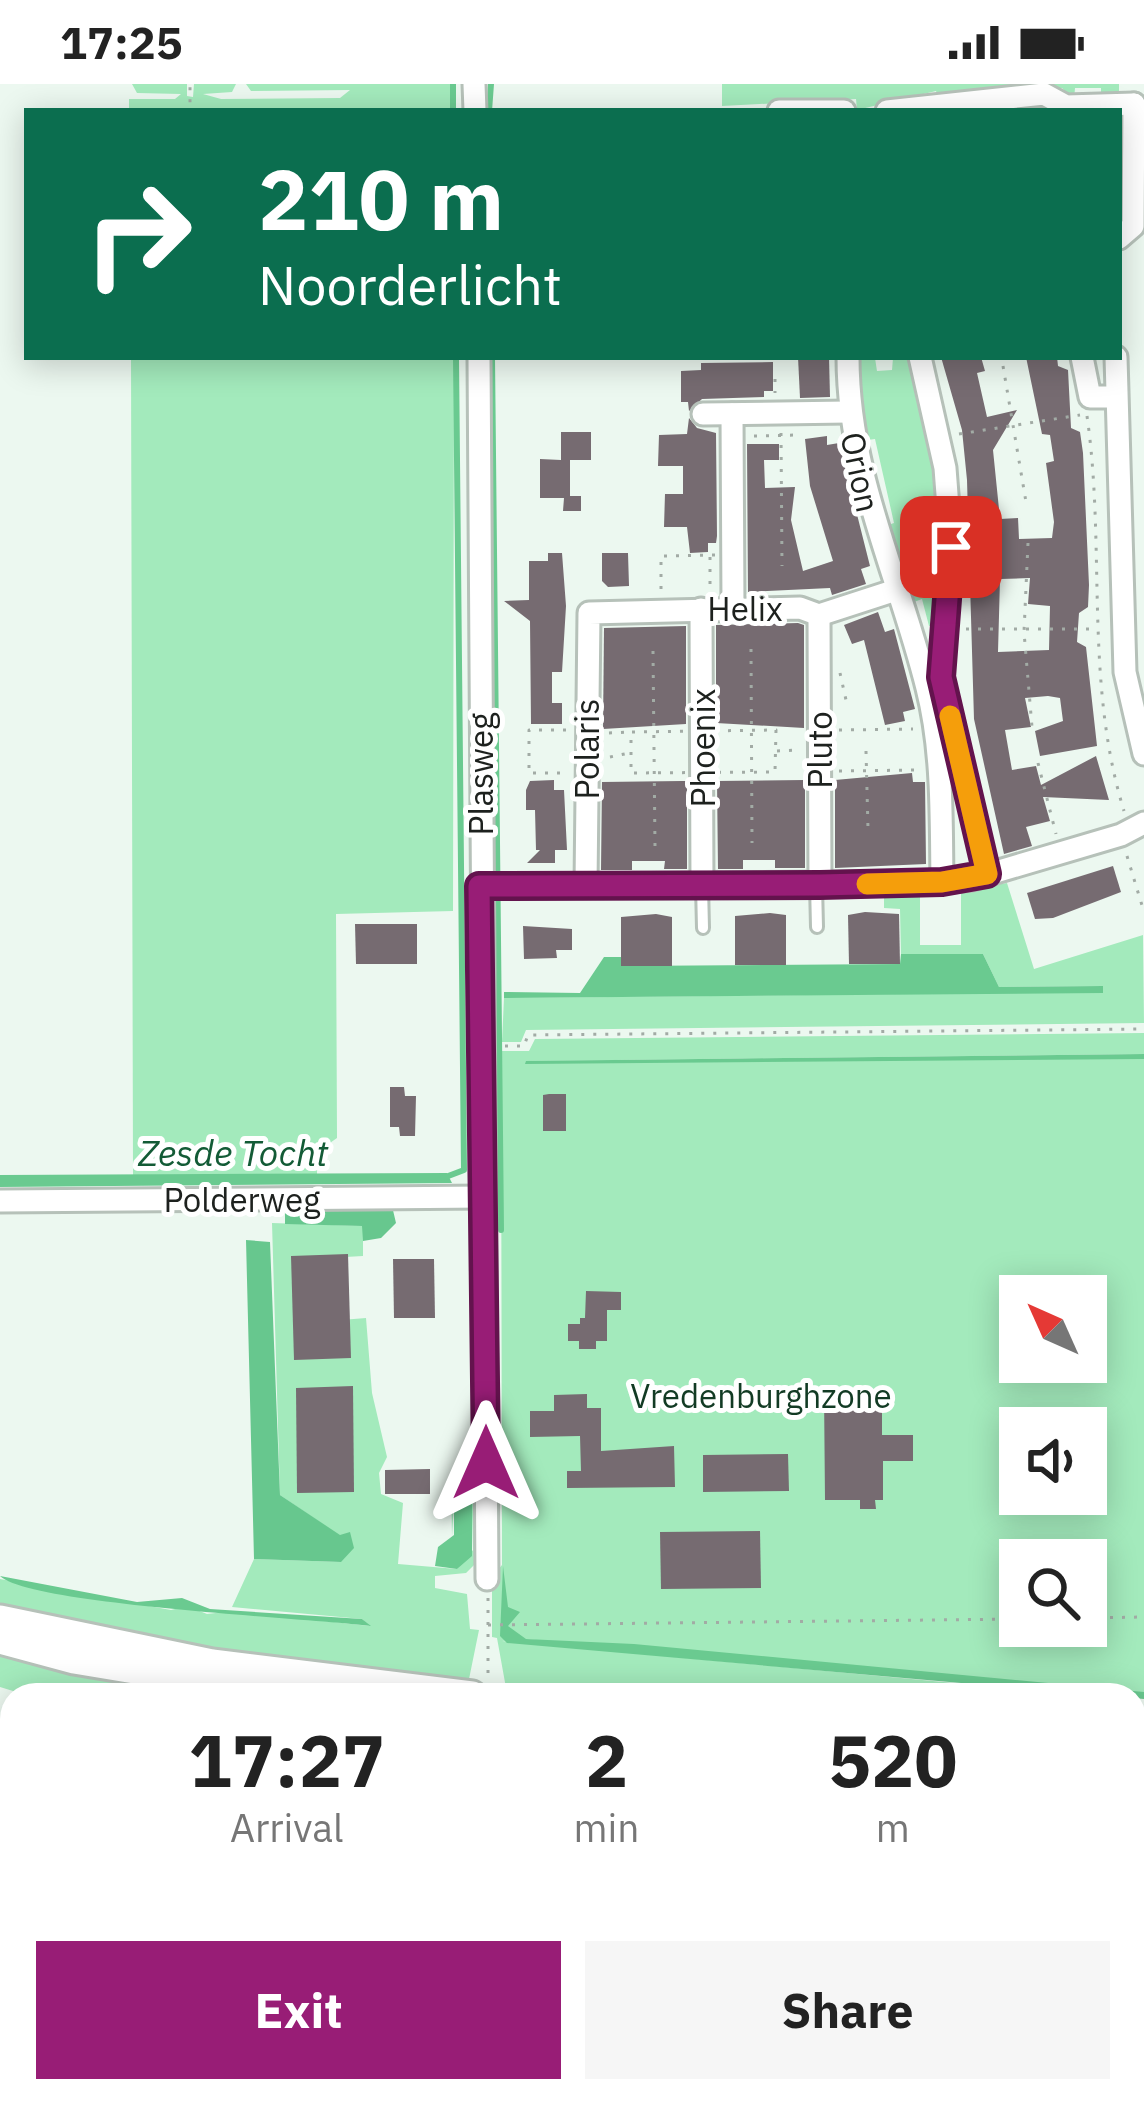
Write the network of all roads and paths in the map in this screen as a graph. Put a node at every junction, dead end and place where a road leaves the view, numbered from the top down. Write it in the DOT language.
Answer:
graph roads {
  1 [pos="1139,101"];
  2 [pos="915,108"];
  3 [pos="1132,231"];
  4 [pos="479,360"];
  5 [pos="848,360"];
  6 [pos="921,360"];
  7 [pos="1083,360"];
  8 [pos="1116,360"];
  9 [pos="1003,366"];
  10 [pos="1116,398"];
  11 [pos="848,412"];
  12 [pos="781,413"];
  13 [pos="703,414"];
  14 [pos="732,414"];
  15 [pos="1017,425"];
  16 [pos="939,437"];
  17 [pos="1133,490"];
  18 [pos="1026,502"];
  19 [pos="1028,543"];
  20 [pos="722,555"];
  21 [pos="782,566"];
  22 [pos="896,590"];
  23 [pos="662,609"];
  24 [pos="715,609"];
  25 [pos="589,613"];
  26 [pos="819,615"];
  27 [pos="943,627"];
  28 [pos="1095,629"];
  29 [pos="1024,632"];
  30 [pos="653,650"];
  31 [pos="751,650"];
  32 [pos="1032,727"];
  33 [pos="934,729"];
  34 [pos="585,730"];
  35 [pos="819,751"];
  36 [pos="866,751"];
  37 [pos="776,752"];
  38 [pos="1144,754"];
  39 [pos="1038,763"];
  40 [pos="939,770"];
  41 [pos="867,771"];
  42 [pos="586,773"];
  43 [pos="868,829"];
  44 [pos="1133,830"];
  45 [pos="752,843"];
  46 [pos="655,846"];
  47 [pos="1061,853"];
  48 [pos="987,874"];
  49 [pos="942,882"];
  50 [pos="586,884"];
  51 [pos="818,885"];
  52 [pos="479,886"];
  53 [pos="703,886"];
  54 [pos="1144,912"];
  55 [pos="817,927"];
  56 [pos="703,928"];
  57 [pos="1144,1029"];
  58 [pos="500,1046"];
  59 [pos="484,1197"];
  60 [pos="0,1202"];
  61 [pos="488,1579"];
  62 [pos="1144,1617"];
  63 [pos="1107,1618"];
  64 [pos="0,1619"];
  65 [pos="999,1619"];
  66 [pos="488,1625"];
  67 [pos="0,1640"];
  68 [pos="213,1683"];
  69 [pos="370,1683"];
  70 [pos="488,1683"];
  1 -- 2 [label="street"];
  1 -- 3 [label="street"];
  4 -- 52 [label="street, Plasweg"];
  5 -- 11 [label="street, Orion"];
  6 -- 16 [label="street"];
  7 -- 10 [label="street"];
  8 -- 10 [label="street"];
  9 -- 15 [label="path"];
  10 -- 17 [label="street"];
  11 -- 12 [label="street"];
  11 -- 22 [label="street, Orion"];
  12 -- 14 [label="street"];
  12 -- 21 [label="path"];
  13 -- 14 [label="street"];
  14 -- 20 [label="street, Phoenix"];
  15 -- 16 [label="path"];
  15 -- 18 [label="path"];
  15 -- 28 [label="path"];
  16 -- 27 [label="street"];
  17 -- 38 [label="street"];
  19 -- 29 [label="path"];
  20 -- 23 [label="path"];
  20 -- 24 [label="street, Phoenix"];
  20 -- 24 [label="path"];
  22 -- 26 [label="street, Helix"];
  22 -- 33 [label="street, Orion"];
  23 -- 24 [label="street, Helix"];
  23 -- 25 [label="street, Helix"];
  24 -- 26 [label="street, Helix"];
  24 -- 53 [label="street, Phoenix"];
  25 -- 34 [label="street, Polaris"];
  26 -- 35 [label="street, Pluto"];
  27 -- 29 [label="path"];
  27 -- 48 [label="street"];
  28 -- 29 [label="path"];
  28 -- 44 [label="path"];
  29 -- 32 [label="path"];
  30 -- 46 [label="path"];
  31 -- 45 [label="path"];
  33 -- 35 [label="path"];
  33 -- 40 [label="street, Orion"];
  34 -- 42 [label="street, Polaris"];
  34 -- 42 [label="path"];
  35 -- 37 [label="path"];
  35 -- 41 [label="path"];
  35 -- 51 [label="street, Pluto"];
  36 -- 41 [label="path"];
  39 -- 47 [label="path"];
  40 -- 41 [label="path"];
  40 -- 49 [label="street, Orion"];
  41 -- 43 [label="path"];
  42 -- 50 [label="street, Polaris"];
  44 -- 47 [label="street"];
  44 -- 54 [label="path"];
  47 -- 48 [label="street"];
  48 -- 49 [label="street"];
  49 -- 51 [label="street"];
  50 -- 52 [label="street"];
  50 -- 53 [label="street"];
  51 -- 53 [label="street"];
  51 -- 55 [label="lane"];
  52 -- 59 [label="street, Plasweg"];
  53 -- 56 [label="lane"];
  57 -- 58 [label="path"];
  59 -- 60 [label="street, Polderweg"];
  59 -- 61 [label="street, Plasweg"];
  61 -- 66 [label="path"];
  62 -- 63 [label="path"];
  64 -- 69 [label="street"];
  65 -- 66 [label="path"];
  66 -- 70 [label="path"];
  67 -- 68 [label="street"];
}
